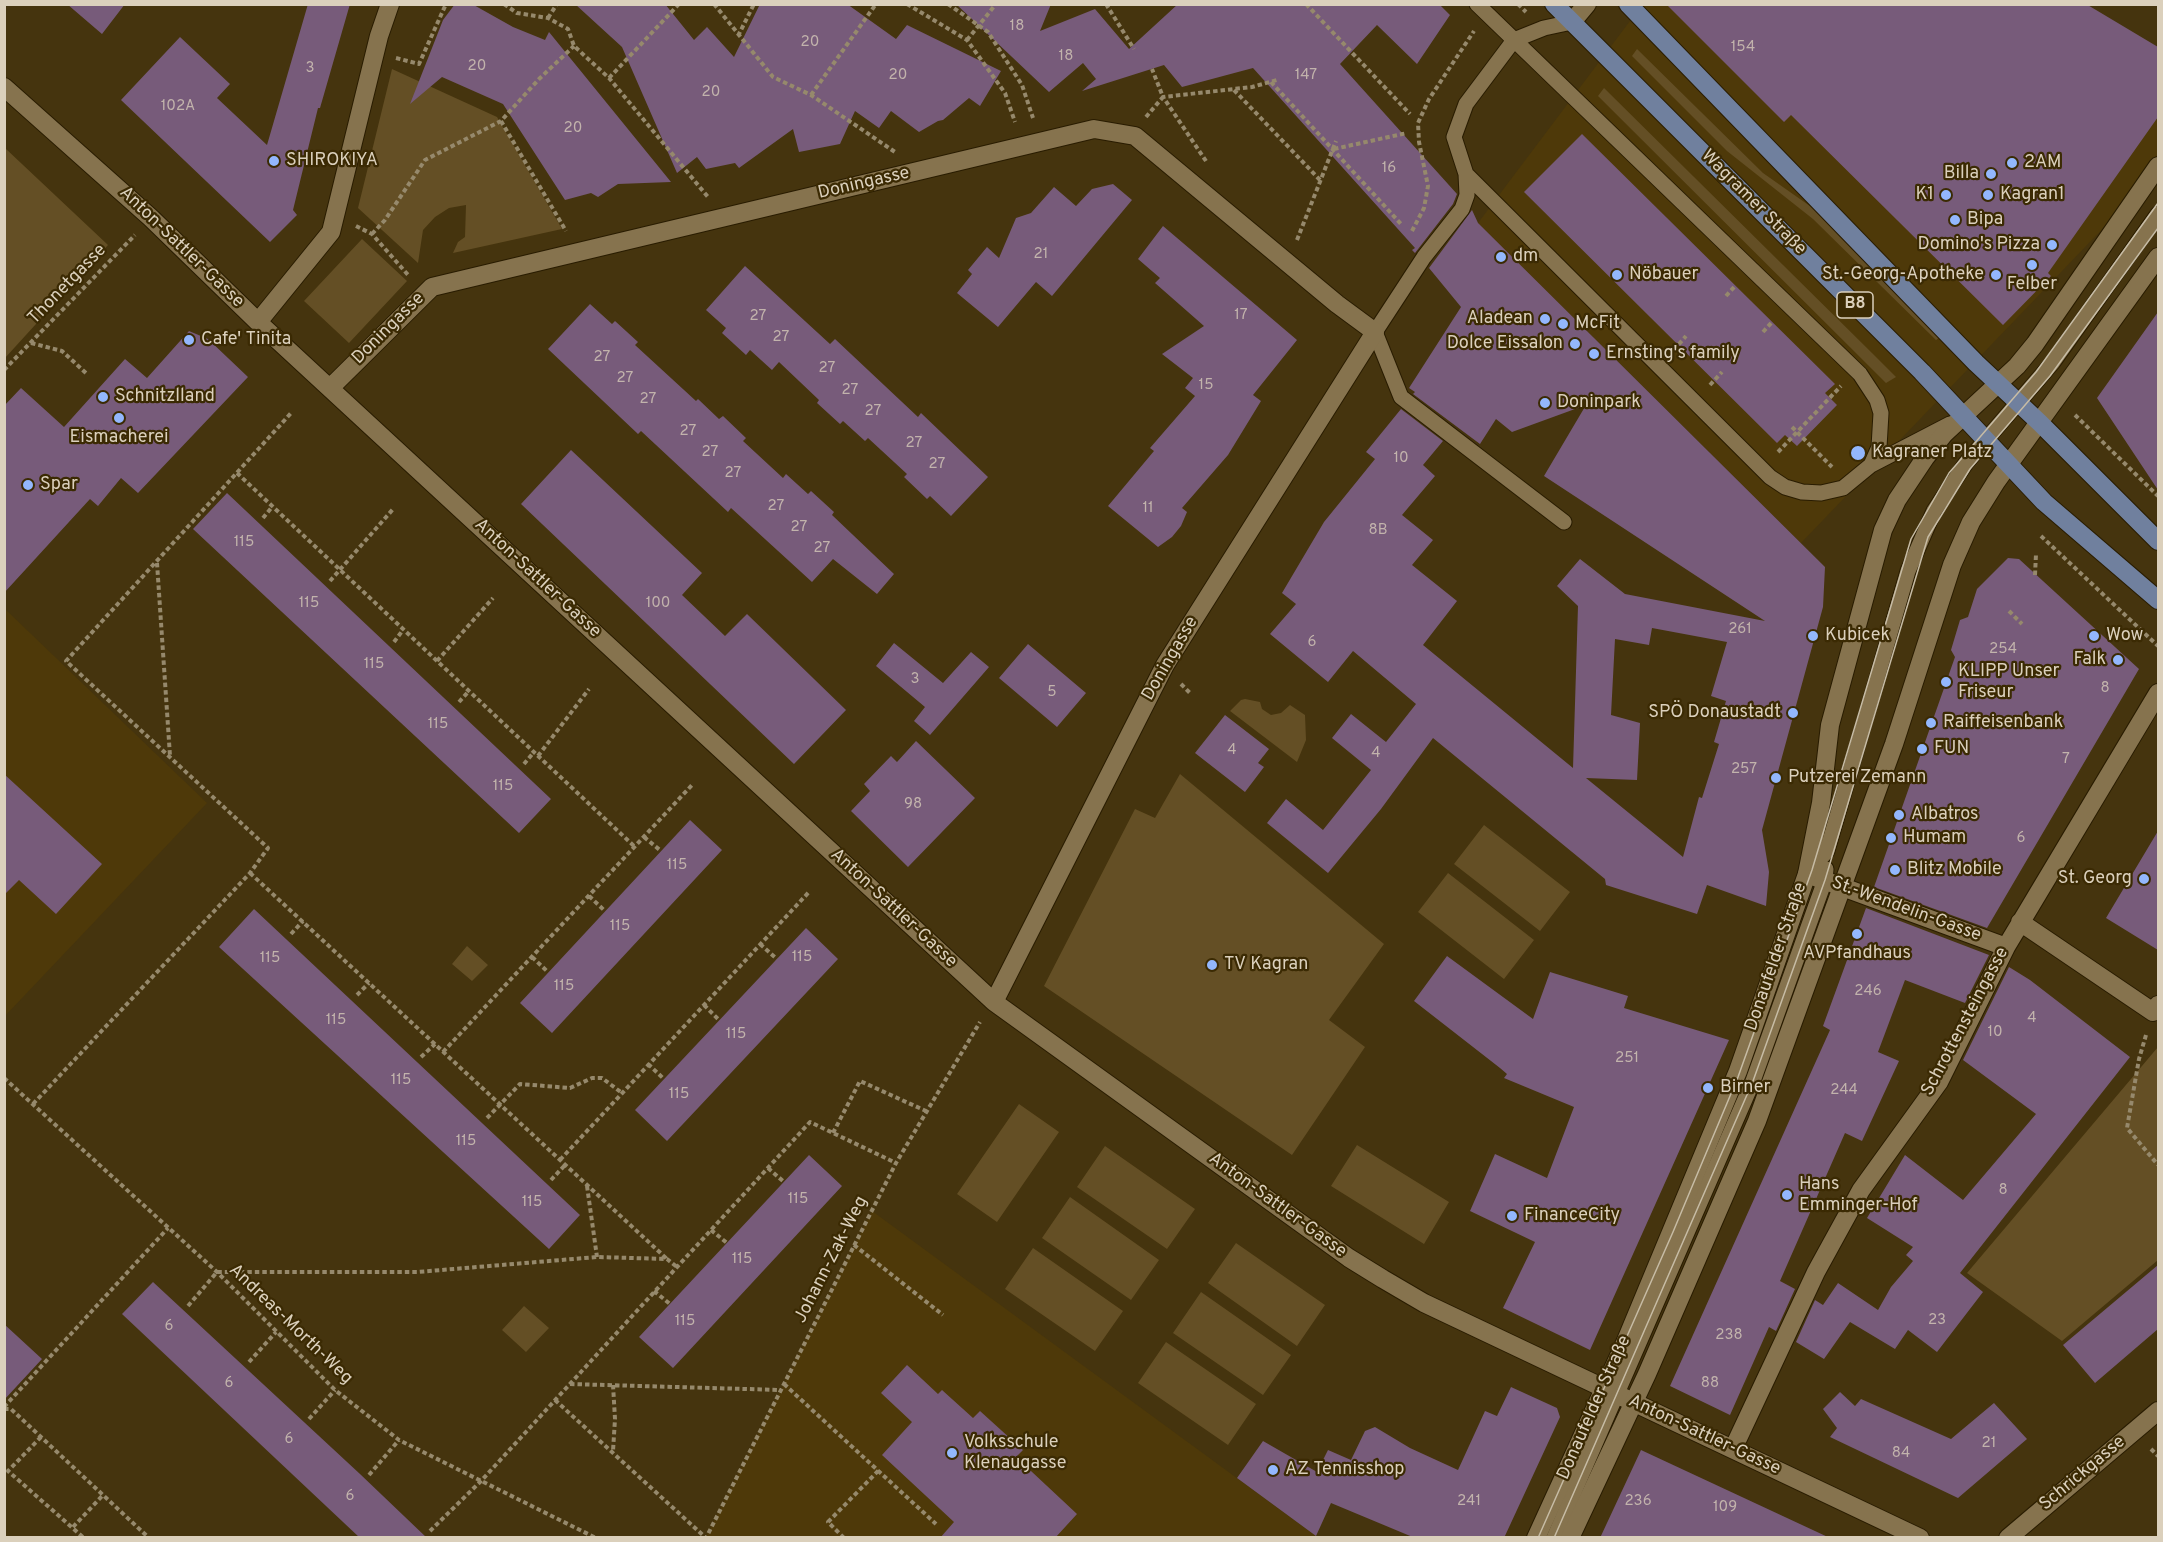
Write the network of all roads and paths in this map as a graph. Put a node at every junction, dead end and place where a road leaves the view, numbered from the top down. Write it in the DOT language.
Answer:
graph roads {
  1 [pos="390,4"];
  2 [pos="446,4"];
  3 [pos="504,4"];
  4 [pos="557,4"];
  5 [pos="679,4"];
  6 [pos="714,4"];
  7 [pos="754,4"];
  8 [pos="876,4"];
  9 [pos="907,4"];
  10 [pos="948,4"];
  11 [pos="996,4"];
  12 [pos="1106,4"];
  13 [pos="1306,4"];
  14 [pos="1478,4"];
  15 [pos="1554,4"];
  16 [pos="1587,4"];
  17 [pos="1628,4"];
  18 [pos="548,18"];
  19 [pos="1572,22"];
  20 [pos="980,24"];
  21 [pos="738,36"];
  22 [pos="967,40"];
  23 [pos="1514,40"];
  24 [pos="574,46"];
  25 [pos="1464,46"];
  26 [pos="1134,49"];
  27 [pos="390,56"];
  28 [pos="1152,69"];
  29 [pos="609,78"];
  30 [pos="4,87"];
  31 [pos="1233,89"];
  32 [pos="811,95"];
  33 [pos="1162,98"];
  34 [pos="1410,114"];
  35 [pos="501,121"];
  36 [pos="1142,122"];
  37 [pos="1407,133"];
  38 [pos="1336,141"];
  39 [pos="1030,144"];
  40 [pos="1333,149"];
  41 [pos="1208,165"];
  42 [pos="2158,166"];
  43 [pos="924,170"];
  44 [pos="1466,174"];
  45 [pos="1320,180"];
  46 [pos="2158,214"];
  47 [pos="723,217"];
  48 [pos="151,218"];
  49 [pos="351,223"];
  50 [pos="1401,224"];
  51 [pos="372,234"];
  52 [pos="567,234"];
  53 [pos="1410,235"];
  54 [pos="2158,257"];
  55 [pos="1287,262"];
  56 [pos="1740,281"];
  57 [pos="416,283"];
  58 [pos="1726,296"];
  59 [pos="1777,318"];
  60 [pos="258,321"];
  61 [pos="1375,332"];
  62 [pos="1763,332"];
  63 [pos="1686,336"];
  64 [pos="30,343"];
  65 [pos="1671,352"];
  66 [pos="4,370"];
  67 [pos="1722,372"];
  68 [pos="87,374"];
  69 [pos="1844,384"];
  70 [pos="1997,384"];
  71 [pos="330,388"];
  72 [pos="1707,388"];
  73 [pos="2019,403"];
  74 [pos="292,412"];
  75 [pos="1963,416"];
  76 [pos="2040,423"];
  77 [pos="1792,427"];
  78 [pos="1797,432"];
  79 [pos="2093,433"];
  80 [pos="1986,440"];
  81 [pos="1775,455"];
  82 [pos="1871,465"];
  83 [pos="2008,465"];
  84 [pos="1838,472"];
  85 [pos="237,473"];
  86 [pos="2158,496"];
  87 [pos="272,507"];
  88 [pos="394,508"];
  89 [pos="263,518"];
  90 [pos="1564,522"];
  91 [pos="2034,529"];
  92 [pos="2158,541"];
  93 [pos="2036,554"];
  94 [pos="157,562"];
  95 [pos="340,570"];
  96 [pos="2035,575"];
  97 [pos="330,581"];
  98 [pos="493,598"];
  99 [pos="2158,600"];
  100 [pos="2008,611"];
  101 [pos="2022,624"];
  102 [pos="403,630"];
  103 [pos="394,642"];
  104 [pos="2158,646"];
  105 [pos="437,661"];
  106 [pos="589,689"];
  107 [pos="469,691"];
  108 [pos="2158,693"];
  109 [pos="459,702"];
  110 [pos="536,754"];
  111 [pos="170,757"];
  112 [pos="524,764"];
  113 [pos="693,784"];
  114 [pos="644,837"];
  115 [pos="635,847"];
  116 [pos="661,851"];
  117 [pos="250,873"];
  118 [pos="1821,879"];
  119 [pos="808,892"];
  120 [pos="589,896"];
  121 [pos="605,911"];
  122 [pos="303,921"];
  123 [pos="2020,922"];
  124 [pos="291,934"];
  125 [pos="760,944"];
  126 [pos="2006,946"];
  127 [pos="532,957"];
  128 [pos="777,959"];
  129 [pos="548,972"];
  130 [pos="369,983"];
  131 [pos="357,995"];
  132 [pos="994,1002"];
  133 [pos="704,1005"];
  134 [pos="2156,1009"];
  135 [pos="719,1020"];
  136 [pos="435,1044"];
  137 [pos="443,1052"];
  138 [pos="422,1057"];
  139 [pos="648,1064"];
  140 [pos="4,1078"];
  141 [pos="664,1079"];
  142 [pos="621,1093"];
  143 [pos="33,1104"];
  144 [pos="501,1105"];
  145 [pos="926,1111"];
  146 [pos="487,1118"];
  147 [pos="833,1133"];
  148 [pos="560,1160"];
  149 [pos="896,1163"];
  150 [pos="566,1165"];
  151 [pos="2158,1165"];
  152 [pos="768,1168"];
  153 [pos="551,1180"];
  154 [pos="784,1182"];
  155 [pos="587,1185"];
  156 [pos="168,1228"];
  157 [pos="711,1230"];
  158 [pos="727,1243"];
  159 [pos="854,1245"];
  160 [pos="597,1257"];
  161 [pos="667,1259"];
  162 [pos="677,1267"];
  163 [pos="217,1272"];
  164 [pos="654,1291"];
  165 [pos="670,1304"];
  166 [pos="188,1306"];
  167 [pos="943,1315"];
  168 [pos="276,1332"];
  169 [pos="249,1362"];
  170 [pos="569,1384"];
  171 [pos="784,1384"];
  172 [pos="613,1385"];
  173 [pos="335,1390"];
  174 [pos="781,1390"];
  175 [pos="1619,1395"];
  176 [pos="555,1400"];
  177 [pos="4,1408"];
  178 [pos="2158,1411"];
  179 [pos="309,1419"];
  180 [pos="41,1437"];
  181 [pos="399,1440"];
  182 [pos="1732,1449"];
  183 [pos="2151,1449"];
  184 [pos="613,1452"];
  185 [pos="2158,1456"];
  186 [pos="879,1470"];
  187 [pos="369,1475"];
  188 [pos="481,1481"];
  189 [pos="104,1495"];
  190 [pos="936,1524"];
  191 [pos="73,1527"];
  192 [pos="430,1531"];
  193 [pos="84,1538"];
  194 [pos="149,1538"];
  195 [pos="596,1538"];
  196 [pos="706,1538"];
  197 [pos="844,1538"];
  198 [pos="1536,1538"];
  199 [pos="1554,1538"];
  200 [pos="1570,1538"];
  201 [pos="1920,1538"];
  202 [pos="2008,1538"];
  1 -- 60 [label="street"];
  2 -- 27 [label="path"];
  3 -- 18 [label="path"];
  4 -- 18 [label="path"];
  5 -- 29 [label="path"];
  6 -- 21 [label="path"];
  7 -- 21 [label="path"];
  8 -- 32 [label="path"];
  9 -- 22 [label="path"];
  10 -- 20 [label="path"];
  11 -- 20 [label="path"];
  12 -- 26 [label="path"];
  13 -- 34 [label="path"];
  14 -- 23 [label="lane"];
  15 -- 19 [label="main road, Wagramer Straße / B8"];
  16 -- 19 [label="street"];
  17 -- 70 [label="main road, B8"];
  18 -- 24 [label="path"];
  19 -- 23 [label="lane"];
  19 -- 75 [label="main road, Wagramer Straße / B8"];
  20 -- 22 [label="path"];
  20 -- 39 [label="path"];
  21 -- 32 [label="path"];
  22 -- 39 [label="path"];
  23 -- 44 [label="lane, Doningasse"];
  23 -- 82 [label="lane"];
  24 -- 29 [label="path"];
  24 -- 35 [label="path"];
  25 -- 53 [label="path"];
  28 -- 33 [label="path"];
  29 -- 47 [label="path"];
  30 -- 48 [label="street, Anton-Sattler-Gasse"];
  31 -- 33 [label="path"];
  31 -- 40 [label="path"];
  31 -- 45 [label="path"];
  32 -- 43 [label="path"];
  33 -- 36 [label="path"];
  33 -- 41 [label="path"];
  35 -- 51 [label="path"];
  35 -- 52 [label="path"];
  37 -- 40 [label="path"];
  38 -- 40 [label="path"];
  39 -- 43 [label="street, Doningasse"];
  39 -- 55 [label="street, Doningasse"];
  40 -- 45 [label="path"];
  40 -- 50 [label="path"];
  42 -- 70 [label="street"];
  43 -- 47 [label="street, Doningasse"];
  44 -- 61 [label="lane, Doningasse"];
  44 -- 82 [label="lane"];
  45 -- 55 [label="path"];
  46 -- 73 [label="lane"];
  47 -- 71 [label="street, Doningasse"];
  48 -- 60 [label="street, Anton-Sattler-Gasse"];
  48 -- 64 [label="path, Thonetgasse"];
  49 -- 51 [label="path"];
  51 -- 57 [label="path"];
  54 -- 76 [label="street"];
  55 -- 61 [label="street, Doningasse"];
  56 -- 58 [label="path"];
  59 -- 62 [label="path"];
  60 -- 71 [label="street, Anton-Sattler-Gasse"];
  61 -- 90 [label="lane"];
  61 -- 132 [label="street, Doningasse"];
  63 -- 65 [label="path"];
  64 -- 66 [label="path, Thonetgasse"];
  64 -- 68 [label="path"];
  67 -- 72 [label="path"];
  69 -- 78 [label="path"];
  70 -- 73 [label="main road, B8"];
  70 -- 75 [label="street, Donaufelder Straße"];
  71 -- 132 [label="street, Anton-Sattler-Gasse"];
  73 -- 76 [label="main road, B8"];
  73 -- 80 [label="lane"];
  74 -- 85 [label="path"];
  75 -- 80 [label="main road, Wagramer Straße / B8"];
  75 -- 82 [label="lane"];
  75 -- 118 [label="street, Donaufelder Straße"];
  76 -- 83 [label="street, Donaufelder Straße"];
  76 -- 92 [label="main road, B8"];
  77 -- 78 [label="path"];
  78 -- 81 [label="path"];
  78 -- 84 [label="path"];
  79 -- 86 [label="path"];
  80 -- 83 [label="main road, Wagramer Straße / B8"];
  80 -- 118 [label="lane"];
  83 -- 99 [label="main road, Wagramer Straße / B8"];
  83 -- 118 [label="street, Donaufelder Straße"];
  85 -- 87 [label="path"];
  85 -- 94 [label="path"];
  87 -- 89 [label="path"];
  87 -- 95 [label="path"];
  88 -- 95 [label="path"];
  91 -- 104 [label="path"];
  93 -- 96 [label="path"];
  94 -- 111 [label="path"];
  94 -- 111 [label="path"];
  95 -- 97 [label="path"];
  95 -- 102 [label="path"];
  98 -- 105 [label="path"];
  100 -- 101 [label="path"];
  102 -- 103 [label="path"];
  102 -- 105 [label="path"];
  105 -- 107 [label="path"];
  106 -- 110 [label="path"];
  107 -- 109 [label="path"];
  107 -- 110 [label="path"];
  108 -- 123 [label="street, Schrottensteingasse"];
  110 -- 112 [label="path"];
  110 -- 115 [label="path"];
  111 -- 117 [label="path"];
  113 -- 114 [label="path"];
  114 -- 115 [label="path"];
  114 -- 116 [label="path"];
  115 -- 120 [label="path"];
  117 -- 122 [label="path"];
  117 -- 143 [label="path"];
  118 -- 126 [label="street, St.-Wendelin-Gasse"];
  118 -- 175 [label="street, Donaufelder Straße"];
  118 -- 175 [label="street, Donaufelder Straße"];
  119 -- 125 [label="path"];
  120 -- 121 [label="path"];
  120 -- 127 [label="path"];
  122 -- 124 [label="path"];
  122 -- 130 [label="path"];
  123 -- 126 [label="street, Schrottensteingasse"];
  123 -- 134 [label="street"];
  125 -- 128 [label="path"];
  125 -- 133 [label="path"];
  126 -- 182 [label="street, Schrottensteingasse"];
  127 -- 129 [label="path"];
  127 -- 137 [label="path"];
  130 -- 131 [label="path"];
  130 -- 136 [label="path"];
  132 -- 145 [label="path, Johann-Zak-Weg"];
  132 -- 175 [label="street, Anton-Sattler-Gasse"];
  133 -- 135 [label="path"];
  133 -- 139 [label="path"];
  134 -- 151 [label="path"];
  136 -- 137 [label="path"];
  136 -- 138 [label="path"];
  137 -- 144 [label="path"];
  139 -- 141 [label="path"];
  139 -- 142 [label="path"];
  140 -- 143 [label="path, Andreas-Morth-Weg"];
  142 -- 144 [label="path"];
  142 -- 148 [label="path"];
  143 -- 156 [label="path, Andreas-Morth-Weg"];
  144 -- 146 [label="path"];
  144 -- 148 [label="path"];
  145 -- 147 [label="path"];
  145 -- 149 [label="path, Johann-Zak-Weg"];
  147 -- 149 [label="path"];
  147 -- 152 [label="path"];
  148 -- 150 [label="path"];
  149 -- 159 [label="path, Johann-Zak-Weg"];
  150 -- 153 [label="path"];
  150 -- 155 [label="path"];
  152 -- 154 [label="path"];
  152 -- 157 [label="path"];
  155 -- 160 [label="path"];
  155 -- 161 [label="path"];
  156 -- 163 [label="path, Andreas-Morth-Weg"];
  156 -- 177 [label="path"];
  157 -- 158 [label="path"];
  157 -- 162 [label="path"];
  159 -- 167 [label="path"];
  159 -- 171 [label="path, Johann-Zak-Weg"];
  160 -- 161 [label="path"];
  160 -- 163 [label="path"];
  161 -- 162 [label="path"];
  162 -- 164 [label="path"];
  163 -- 166 [label="path"];
  163 -- 168 [label="path, Andreas-Morth-Weg"];
  164 -- 165 [label="path"];
  164 -- 170 [label="path"];
  168 -- 169 [label="path"];
  168 -- 173 [label="path, Andreas-Morth-Weg"];
  170 -- 172 [label="path"];
  170 -- 176 [label="path"];
  171 -- 174 [label="path, Johann-Zak-Weg"];
  171 -- 186 [label="path"];
  172 -- 174 [label="path"];
  172 -- 184 [label="path"];
  173 -- 179 [label="path"];
  173 -- 181 [label="path, Andreas-Morth-Weg"];
  174 -- 196 [label="path, Johann-Zak-Weg"];
  175 -- 182 [label="street, Anton-Sattler-Gasse"];
  175 -- 198 [label="street, Donaufelder Straße"];
  175 -- 199 [label="lane, Donaufelder Straße"];
  175 -- 200 [label="street, Donaufelder Straße"];
  176 -- 184 [label="path"];
  176 -- 188 [label="path"];
  177 -- 180 [label="path"];
  178 -- 202 [label="street, Schrickgasse"];
  180 -- 189 [label="path"];
  180 -- 191 [label="path"];
  181 -- 187 [label="path"];
  181 -- 188 [label="path, Andreas-Morth-Weg"];
  182 -- 201 [label="street, Anton-Sattler-Gasse"];
  183 -- 185 [label="path"];
  184 -- 196 [label="path"];
  186 -- 190 [label="path"];
  186 -- 197 [label="path"];
  188 -- 192 [label="path"];
  188 -- 195 [label="path, Andreas-Morth-Weg"];
  189 -- 191 [label="path"];
  189 -- 194 [label="path"];
  191 -- 193 [label="path"];
}
